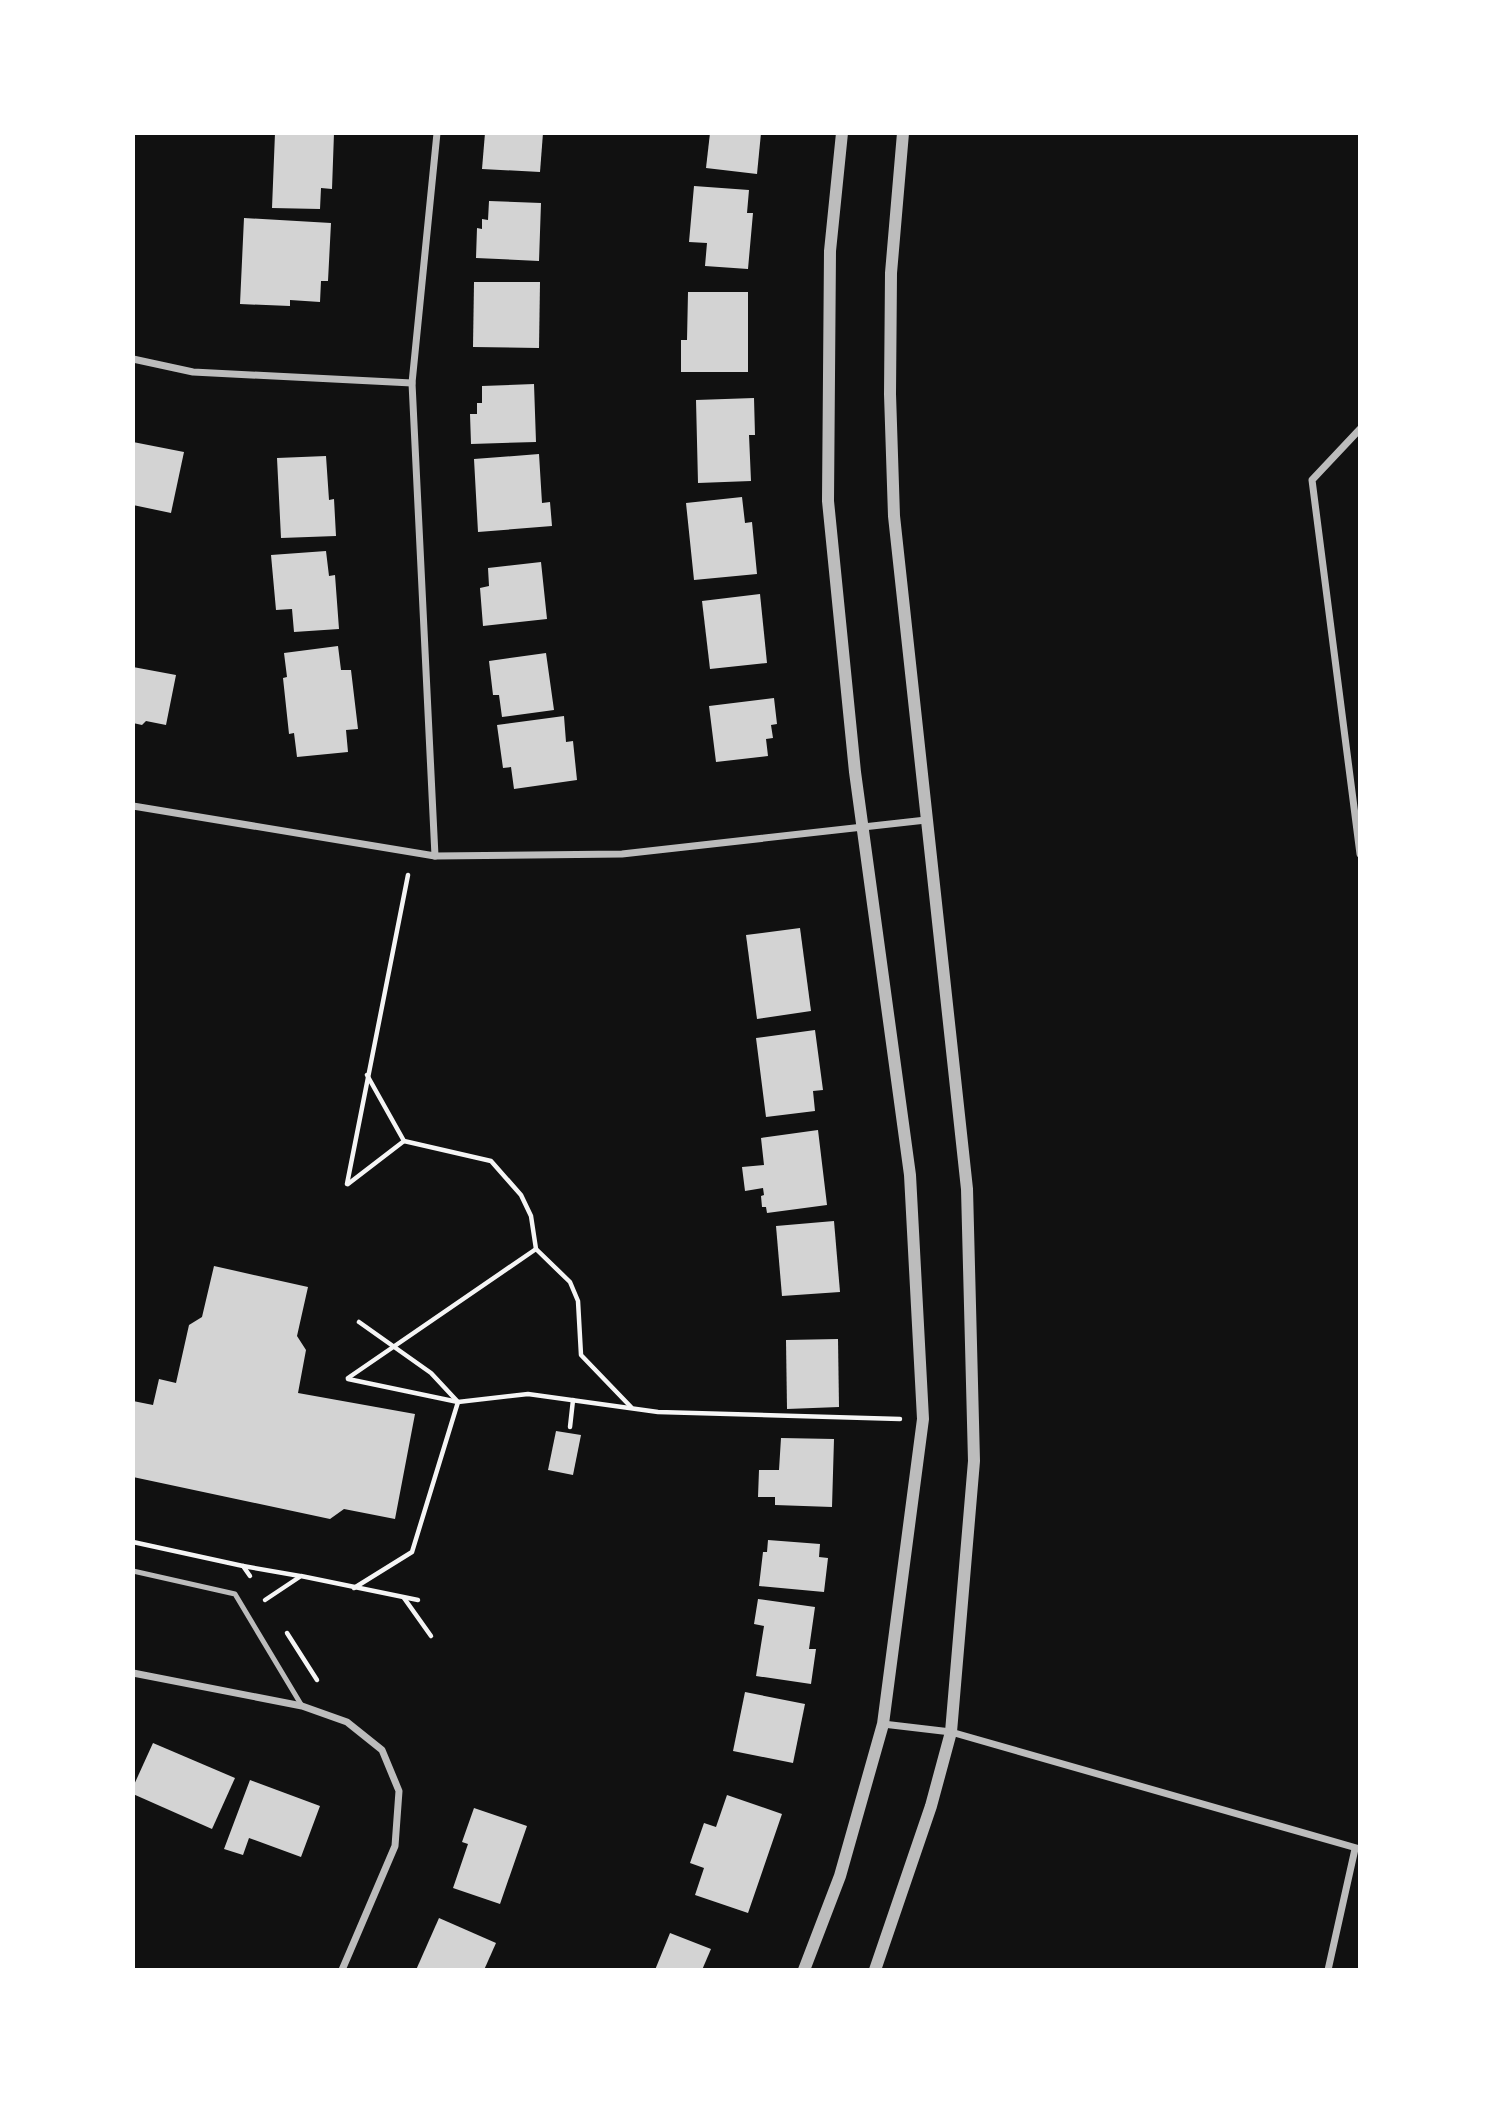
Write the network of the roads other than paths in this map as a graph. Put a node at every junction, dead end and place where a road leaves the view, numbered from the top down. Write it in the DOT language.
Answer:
graph roads {
  1 [pos="437,133"];
  2 [pos="842,133"];
  3 [pos="903,133"];
  4 [pos="133,359"];
  5 [pos="412,383"];
  6 [pos="1360,429"];
  7 [pos="133,806"];
  8 [pos="926,820"];
  9 [pos="862,827"];
  10 [pos="1360,854"];
  11 [pos="435,856"];
  12 [pos="133,1571"];
  13 [pos="133,1673"];
  14 [pos="302,1706"];
  15 [pos="883,1724"];
  16 [pos="951,1732"];
  17 [pos="1358,1849"];
  18 [pos="342,1970"];
  19 [pos="804,1970"];
  20 [pos="875,1970"];
  21 [pos="1328,1970"];
  1 -- 5 [label="street"];
  2 -- 9 [label="street"];
  3 -- 8 [label="street"];
  4 -- 5 [label="street"];
  5 -- 11 [label="street"];
  6 -- 10 [label="street"];
  7 -- 11 [label="street"];
  8 -- 9 [label="street"];
  8 -- 16 [label="street"];
  9 -- 11 [label="street"];
  9 -- 15 [label="street"];
  12 -- 14 [label="lane"];
  13 -- 14 [label="street"];
  14 -- 18 [label="street"];
  15 -- 16 [label="street"];
  15 -- 19 [label="street"];
  16 -- 17 [label="street"];
  16 -- 20 [label="street"];
  17 -- 21 [label="street"];
}
